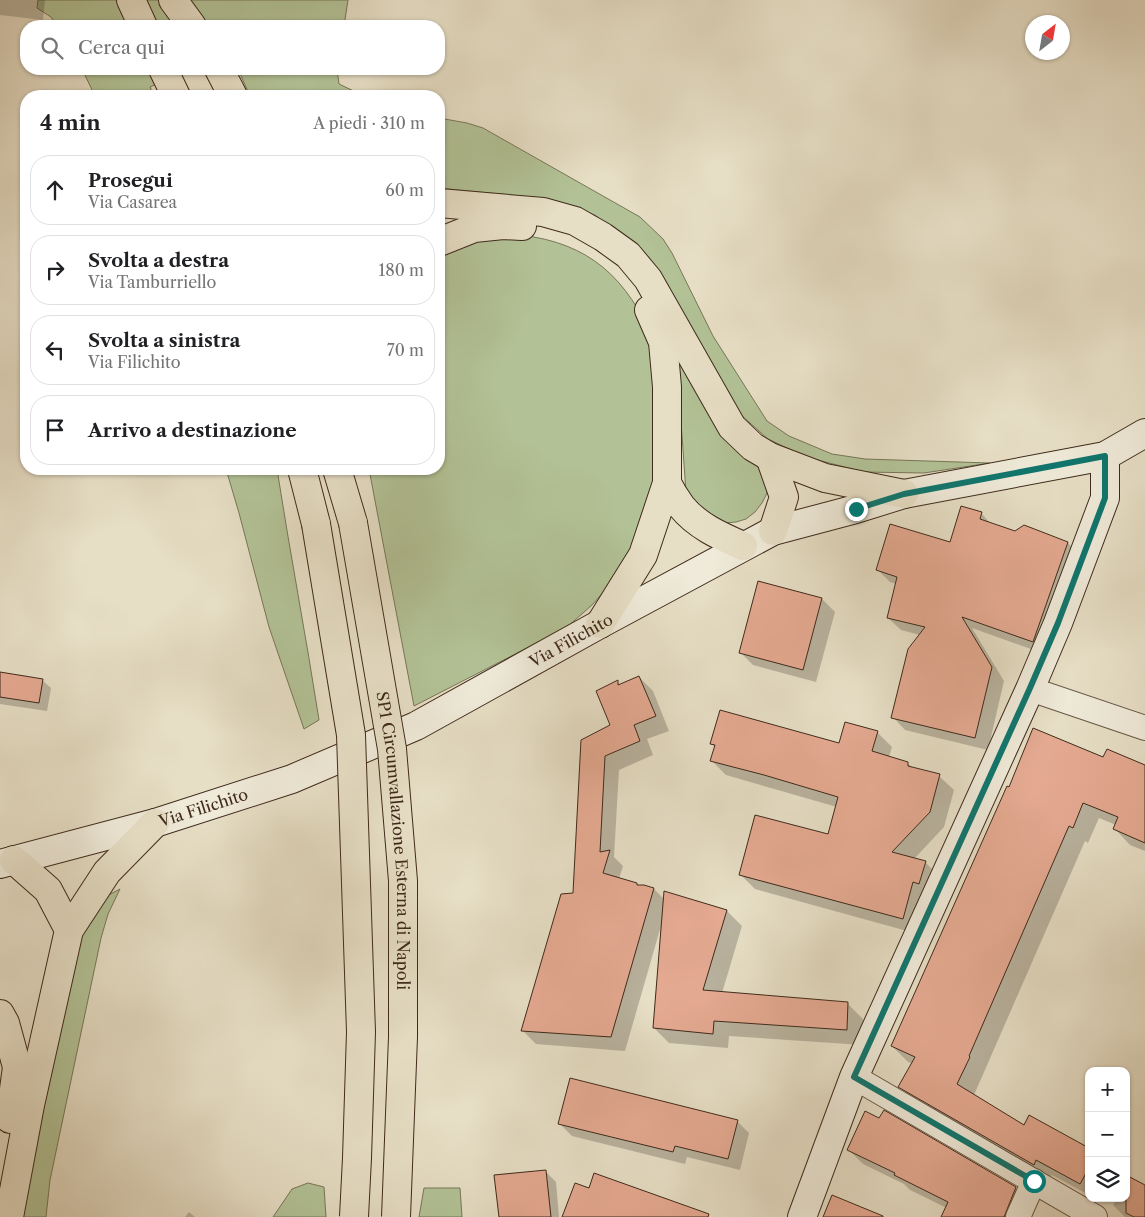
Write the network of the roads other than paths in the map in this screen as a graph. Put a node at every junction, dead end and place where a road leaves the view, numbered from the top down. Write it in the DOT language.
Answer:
graph roads {
  1 [pos="130,0"];
  2 [pos="167,0"];
  3 [pos="173,0"];
  4 [pos="140,20"];
  5 [pos="177,20"];
  6 [pos="188,20"];
  7 [pos="203,75"];
  8 [pos="222,75"];
  9 [pos="209,90"];
  10 [pos="230,90"];
  11 [pos="445,204"];
  12 [pos="445,240"];
  13 [pos="1145,433"];
  14 [pos="1105,456"];
  15 [pos="770,457"];
  16 [pos="304,475"];
  17 [pos="339,475"];
  18 [pos="353,475"];
  19 [pos="667,483"];
  20 [pos="904,494"];
  21 [pos="352,523"];
  22 [pos="774,531"];
  23 [pos="743,546"];
  24 [pos="600,624"];
  25 [pos="1030,688"];
  26 [pos="1145,728"];
  27 [pos="155,823"];
  28 [pos="7,862"];
  29 [pos="69,930"];
  30 [pos="0,1014"];
  31 [pos="854,1077"];
  32 [pos="357,1158"];
  33 [pos="0,1165"];
  34 [pos="1034,1181"];
  35 [pos="9,1217"];
  36 [pos="344,1217"];
  37 [pos="354,1217"];
  38 [pos="396,1217"];
  39 [pos="802,1217"];
  40 [pos="1018,1217"];
  41 [pos="1095,1217"];
  1 -- 4 [label="highway"];
  2 -- 5 [label="highway"];
  3 -- 6 [label="highway"];
  7 -- 9 [label="highway"];
  8 -- 10 [label="highway"];
  11 -- 15 [label="highway"];
  12 -- 19 [label="highway"];
  13 -- 14 [label="street, Via Filichito"];
  14 -- 20 [label="street, Via Filichito"];
  14 -- 25 [label="street"];
  15 -- 20 [label="highway"];
  15 -- 22 [label="highway"];
  16 -- 32 [label="highway, SP1 Circumvallazione Esterna di Napoli, bridge"];
  17 -- 21 [label="highway, SP1 Circumvallazione Esterna di Napoli"];
  18 -- 21 [label="highway"];
  19 -- 23 [label="highway"];
  19 -- 24 [label="highway"];
  20 -- 22 [label="street, Via Filichito"];
  21 -- 38 [label="highway, SP1 Circumvallazione Esterna di Napoli, bridge"];
  22 -- 23 [label="street, Via Filichito"];
  23 -- 24 [label="street, Via Filichito"];
  24 -- 27 [label="street, Via Filichito"];
  25 -- 26 [label="street"];
  25 -- 31 [label="street"];
  27 -- 28 [label="street, Via Filichito"];
  27 -- 29 [label="highway"];
  28 -- 29 [label="highway"];
  29 -- 35 [label="highway"];
  30 -- 33 [label="highway"];
  31 -- 34 [label="street"];
  31 -- 39 [label="street"];
  32 -- 36 [label="highway, bridge"];
  32 -- 37 [label="highway, SP1 Circumvallazione Esterna di Napoli, bridge"];
  34 -- 40 [label="street"];
  34 -- 41 [label="street"];
}
